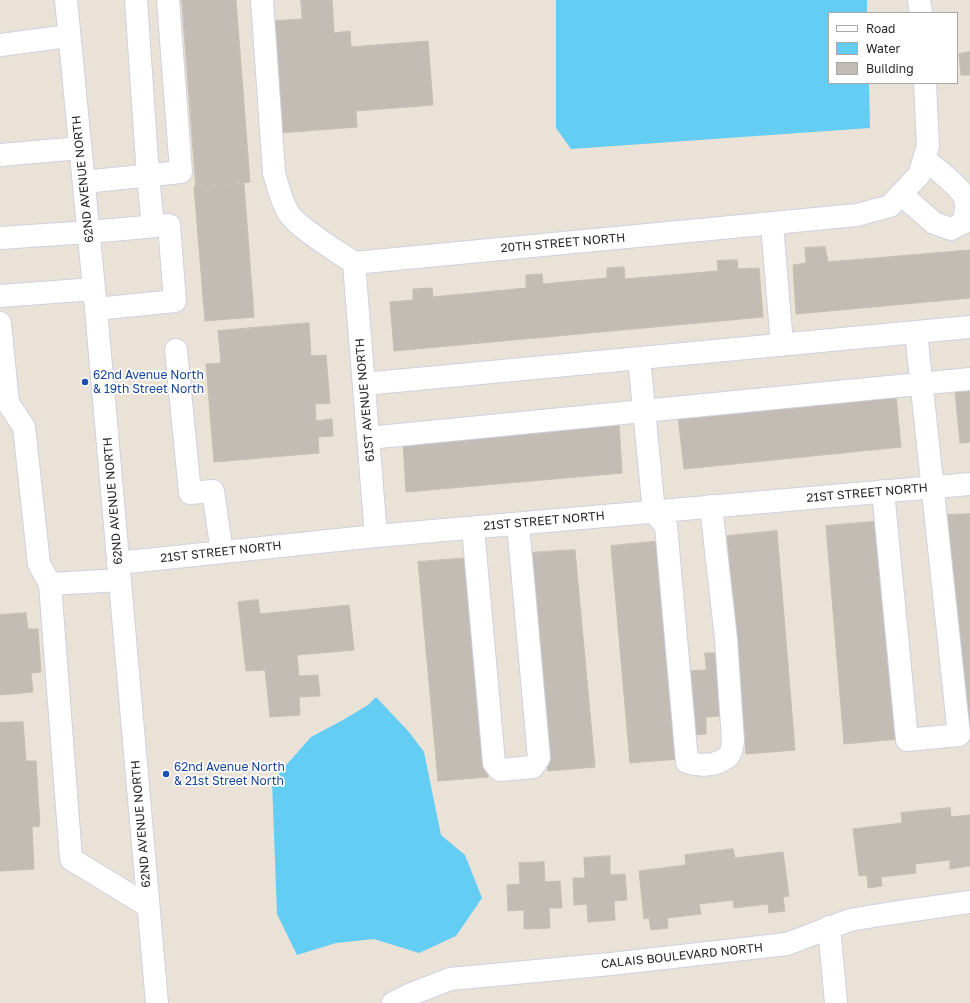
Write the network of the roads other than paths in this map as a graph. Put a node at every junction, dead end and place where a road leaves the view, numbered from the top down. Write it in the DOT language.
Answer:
graph roads {
  1 [pos="66,0"];
  2 [pos="136,0"];
  3 [pos="168,0"];
  4 [pos="262,0"];
  5 [pos="919,0"];
  6 [pos="921,12"];
  7 [pos="69,36"];
  8 [pos="0,45"];
  9 [pos="925,84"];
  10 [pos="80,148"];
  11 [pos="0,156"];
  12 [pos="924,159"];
  13 [pos="148,176"];
  14 [pos="84,182"];
  15 [pos="901,194"];
  16 [pos="772,224"];
  17 [pos="153,226"];
  18 [pos="88,232"];
  19 [pos="0,238"];
  20 [pos="354,263"];
  21 [pos="0,296"];
  22 [pos="95,299"];
  23 [pos="0,323"];
  24 [pos="970,327"];
  25 [pos="916,332"];
  26 [pos="782,345"];
  27 [pos="176,350"];
  28 [pos="639,358"];
  29 [pos="970,380"];
  30 [pos="364,384"];
  31 [pos="922,384"];
  32 [pos="4,410"];
  33 [pos="644,410"];
  34 [pos="368,438"];
  35 [pos="970,484"];
  36 [pos="933,487"];
  37 [pos="883,491"];
  38 [pos="712,506"];
  39 [pos="654,512"];
  40 [pos="518,524"];
  41 [pos="473,528"];
  42 [pos="376,536"];
  43 [pos="222,552"];
  44 [pos="119,571"];
  45 [pos="50,584"];
  46 [pos="970,902"];
  47 [pos="148,906"];
  48 [pos="829,928"];
  49 [pos="157,1003"];
  50 [pos="393,1003"];
  51 [pos="836,1003"];
  1 -- 7 [label="street, 62ND AVENUE NORTH"];
  2 -- 13 [label="street"];
  3 -- 13 [label="street"];
  4 -- 20 [label="street"];
  5 -- 6 [label="street"];
  7 -- 8 [label="street"];
  7 -- 10 [label="street, 62ND AVENUE NORTH"];
  9 -- 12 [label="street, 20TH STREET NORTH"];
  10 -- 11 [label="street"];
  10 -- 14 [label="street, 62ND AVENUE NORTH"];
  12 -- 15 [label="street, 20TH STREET NORTH"];
  12 -- 15 [label="street"];
  13 -- 14 [label="street"];
  13 -- 17 [label="street"];
  14 -- 18 [label="street, 62ND AVENUE NORTH"];
  15 -- 16 [label="street, 20TH STREET NORTH"];
  16 -- 20 [label="street, 20TH STREET NORTH"];
  16 -- 26 [label="street"];
  17 -- 18 [label="street"];
  17 -- 22 [label="street"];
  18 -- 19 [label="street"];
  18 -- 22 [label="street, 62ND AVENUE NORTH"];
  20 -- 30 [label="street, 61ST AVENUE NORTH"];
  21 -- 22 [label="street"];
  22 -- 44 [label="street, 62ND AVENUE NORTH"];
  23 -- 32 [label="street"];
  24 -- 25 [label="street"];
  25 -- 26 [label="street"];
  25 -- 31 [label="street"];
  26 -- 28 [label="street"];
  27 -- 43 [label="street"];
  28 -- 30 [label="street"];
  28 -- 33 [label="street"];
  29 -- 31 [label="street"];
  30 -- 34 [label="street, 61ST AVENUE NORTH"];
  31 -- 33 [label="street"];
  31 -- 36 [label="street"];
  32 -- 45 [label="street"];
  33 -- 34 [label="street"];
  33 -- 39 [label="street"];
  34 -- 42 [label="street, 61ST AVENUE NORTH"];
  35 -- 36 [label="street, 21ST STREET NORTH"];
  36 -- 37 [label="street, 21ST STREET NORTH"];
  36 -- 37 [label="street"];
  37 -- 38 [label="street, 21ST STREET NORTH"];
  38 -- 39 [label="street, 21ST STREET NORTH"];
  38 -- 39 [label="street"];
  39 -- 40 [label="street, 21ST STREET NORTH"];
  40 -- 41 [label="street, 21ST STREET NORTH"];
  40 -- 41 [label="street"];
  41 -- 42 [label="street, 21ST STREET NORTH"];
  42 -- 43 [label="street, 21ST STREET NORTH"];
  43 -- 44 [label="street, 21ST STREET NORTH"];
  44 -- 45 [label="street, 21ST STREET NORTH"];
  44 -- 47 [label="street, 62ND AVENUE NORTH"];
  45 -- 47 [label="street"];
  46 -- 48 [label="street, CALAIS BOULEVARD NORTH"];
  47 -- 49 [label="street, 62ND AVENUE NORTH"];
  48 -- 50 [label="street, CALAIS BOULEVARD NORTH"];
  48 -- 51 [label="street"];
}
